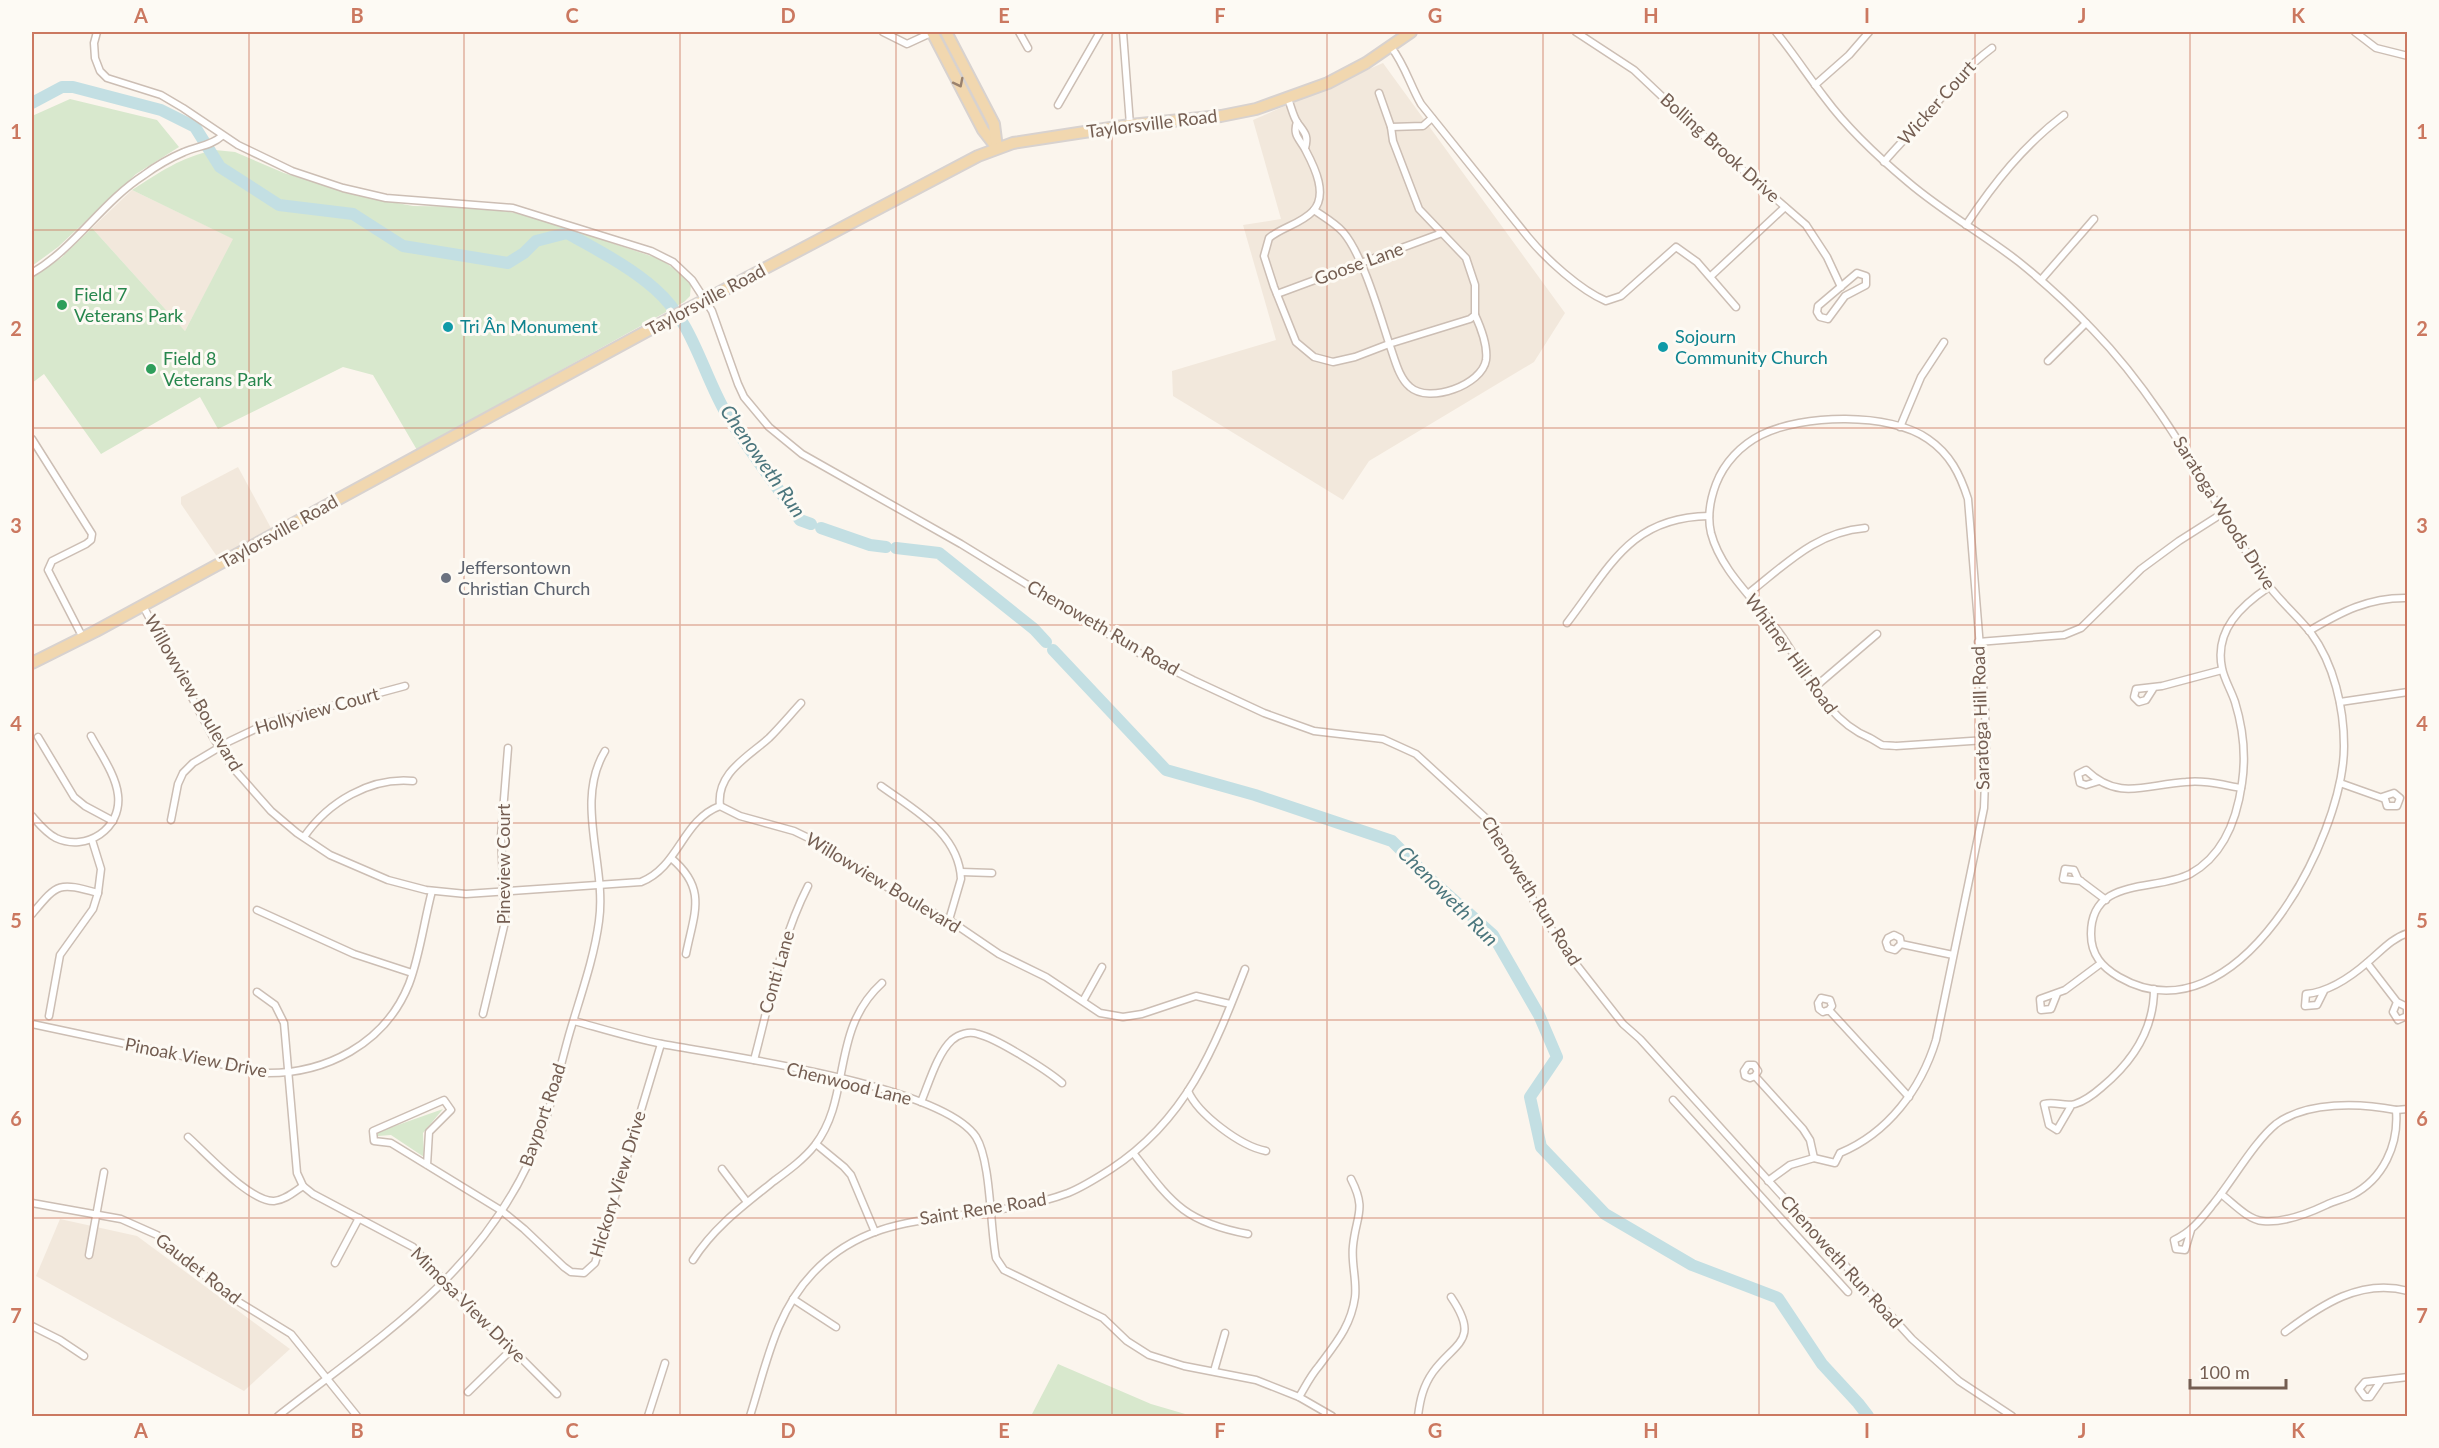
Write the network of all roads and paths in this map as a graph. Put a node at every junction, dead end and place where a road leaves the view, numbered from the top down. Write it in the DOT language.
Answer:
graph roads {
  1 [pos="97,32"];
  2 [pos="883,32"];
  3 [pos="933,32"];
  4 [pos="946,32"];
  5 [pos="1019,32"];
  6 [pos="1100,32"];
  7 [pos="1123,32"];
  8 [pos="1411,32"];
  9 [pos="1576,32"];
  10 [pos="1776,32"];
  11 [pos="1869,32"];
  12 [pos="2355,32"];
  13 [pos="1391,47"];
  14 [pos="1028,48"];
  15 [pos="1992,48"];
  16 [pos="2408,56"];
  17 [pos="1815,85"];
  18 [pos="1379,93"];
  19 [pos="1288,99"];
  20 [pos="1058,105"];
  21 [pos="2064,115"];
  22 [pos="1432,118"];
  23 [pos="1130,124"];
  24 [pos="1391,127"];
  25 [pos="222,136"];
  26 [pos="997,148"];
  27 [pos="1884,162"];
  28 [pos="1785,207"];
  29 [pos="1314,210"];
  30 [pos="2094,219"];
  31 [pos="1966,225"];
  32 [pos="1442,233"];
  33 [pos="1360,264"];
  34 [pos="32,273"];
  35 [pos="1711,276"];
  36 [pos="2041,280"];
  37 [pos="1841,287"];
  38 [pos="1277,294"];
  39 [pos="706,300"];
  40 [pos="1736,307"];
  41 [pos="1475,315"];
  42 [pos="2086,323"];
  43 [pos="1944,342"];
  44 [pos="1389,344"];
  45 [pos="2048,361"];
  46 [pos="1900,427"];
  47 [pos="32,439"];
  48 [pos="2223,513"];
  49 [pos="1709,516"];
  50 [pos="1865,528"];
  51 [pos="2269,587"];
  52 [pos="1749,593"];
  53 [pos="2408,598"];
  54 [pos="143,606"];
  55 [pos="1567,622"];
  56 [pos="2309,631"];
  57 [pos="1877,634"];
  58 [pos="83,638"];
  59 [pos="1978,642"];
  60 [pos="32,663"];
  61 [pos="2222,670"];
  62 [pos="405,686"];
  63 [pos="1815,687"];
  64 [pos="2153,689"];
  65 [pos="2408,692"];
  66 [pos="2340,702"];
  67 [pos="801,703"];
  68 [pos="91,736"];
  69 [pos="38,737"];
  70 [pos="1986,740"];
  71 [pos="220,747"];
  72 [pos="508,748"];
  73 [pos="605,751"];
  74 [pos="413,781"];
  75 [pos="2098,781"];
  76 [pos="2340,783"];
  77 [pos="880,786"];
  78 [pos="2241,788"];
  79 [pos="2382,797"];
  80 [pos="720,806"];
  81 [pos="32,816"];
  82 [pos="171,820"];
  83 [pos="112,821"];
  84 [pos="304,837"];
  85 [pos="92,840"];
  86 [pos="671,858"];
  87 [pos="961,872"];
  88 [pos="992,873"];
  89 [pos="2081,881"];
  90 [pos="598,886"];
  91 [pos="808,886"];
  92 [pos="432,891"];
  93 [pos="98,893"];
  94 [pos="505,893"];
  95 [pos="2106,900"];
  96 [pos="257,910"];
  97 [pos="32,914"];
  98 [pos="949,920"];
  99 [pos="2408,933"];
  100 [pos="1901,944"];
  101 [pos="686,954"];
  102 [pos="1953,955"];
  103 [pos="2367,963"];
  104 [pos="2100,964"];
  105 [pos="1102,967"];
  106 [pos="1245,969"];
  107 [pos="412,973"];
  108 [pos="882,983"];
  109 [pos="2154,989"];
  110 [pos="2324,991"];
  111 [pos="257,992"];
  112 [pos="2057,994"];
  113 [pos="1083,1001"];
  114 [pos="2397,1002"];
  115 [pos="1230,1004"];
  116 [pos="1829,1010"];
  117 [pos="483,1014"];
  118 [pos="49,1016"];
  119 [pos="574,1021"];
  120 [pos="32,1024"];
  121 [pos="661,1044"];
  122 [pos="754,1060"];
  123 [pos="289,1073"];
  124 [pos="1755,1076"];
  125 [pos="838,1078"];
  126 [pos="1062,1083"];
  127 [pos="1188,1091"];
  128 [pos="1909,1097"];
  129 [pos="1673,1100"];
  130 [pos="921,1102"];
  131 [pos="2072,1106"];
  132 [pos="2408,1108"];
  133 [pos="2396,1110"];
  134 [pos="188,1137"];
  135 [pos="816,1144"];
  136 [pos="1266,1151"];
  137 [pos="1134,1154"];
  138 [pos="1814,1158"];
  139 [pos="427,1165"];
  140 [pos="722,1169"];
  141 [pos="104,1172"];
  142 [pos="1352,1179"];
  143 [pos="1768,1181"];
  144 [pos="303,1186"];
  145 [pos="2221,1194"];
  146 [pos="747,1202"];
  147 [pos="32,1203"];
  148 [pos="502,1211"];
  149 [pos="990,1211"];
  150 [pos="97,1214"];
  151 [pos="359,1218"];
  152 [pos="2191,1230"];
  153 [pos="875,1232"];
  154 [pos="1248,1234"];
  155 [pos="1817,1236"];
  156 [pos="1806,1246"];
  157 [pos="89,1255"];
  158 [pos="693,1260"];
  159 [pos="334,1263"];
  160 [pos="445,1282"];
  161 [pos="2408,1291"];
  162 [pos="1848,1292"];
  163 [pos="1451,1298"];
  164 [pos="793,1299"];
  165 [pos="32,1326"];
  166 [pos="836,1327"];
  167 [pos="2285,1332"];
  168 [pos="1225,1333"];
  169 [pos="512,1349"];
  170 [pos="84,1356"];
  171 [pos="665,1363"];
  172 [pos="1214,1371"];
  173 [pos="2408,1377"];
  174 [pos="327,1378"];
  175 [pos="2380,1381"];
  176 [pos="468,1392"];
  177 [pos="557,1394"];
  178 [pos="1299,1397"];
  179 [pos="278,1416"];
  180 [pos="357,1416"];
  181 [pos="648,1416"];
  182 [pos="750,1416"];
  183 [pos="1332,1416"];
  184 [pos="1418,1416"];
  185 [pos="2012,1416"];
  1 -- 25 [label="street, Chenoweth Run Road"];
  2 -- 3 [label="street"];
  3 -- 26 [label="main road, one-way"];
  4 -- 26 [label="main road"];
  5 -- 14 [label="street"];
  6 -- 20 [label="street"];
  7 -- 23 [label="street"];
  8 -- 13 [label="main road, Taylorsville Road"];
  9 -- 28 [label="street, Bolling Brook Drive"];
  10 -- 17 [label="street, Saratoga Woods Drive"];
  11 -- 17 [label="street"];
  12 -- 16 [label="street"];
  13 -- 19 [label="main road, Taylorsville Road"];
  13 -- 22 [label="street"];
  15 -- 27 [label="street, Wicker Court"];
  17 -- 27 [label="street, Saratoga Woods Drive"];
  18 -- 24 [label="street"];
  19 -- 23 [label="main road, Taylorsville Road"];
  19 -- 29 [label="street"];
  21 -- 31 [label="street"];
  22 -- 24 [label="street"];
  22 -- 35 [label="street"];
  23 -- 26 [label="main road, Taylorsville Road"];
  24 -- 32 [label="street"];
  25 -- 34 [label="street"];
  25 -- 39 [label="street, Chenoweth Run Road"];
  26 -- 39 [label="main road, Taylorsville Road"];
  27 -- 31 [label="street, Saratoga Woods Drive"];
  28 -- 35 [label="street"];
  28 -- 37 [label="street, Bolling Brook Drive"];
  29 -- 33 [label="street"];
  29 -- 38 [label="street"];
  30 -- 36 [label="street"];
  31 -- 36 [label="street, Saratoga Woods Drive"];
  32 -- 33 [label="street, Goose Lane"];
  32 -- 41 [label="street"];
  33 -- 38 [label="street, Goose Lane"];
  33 -- 44 [label="street"];
  35 -- 40 [label="street"];
  36 -- 42 [label="street, Saratoga Woods Drive"];
  37 -- 37 [label="street"];
  38 -- 44 [label="street"];
  39 -- 54 [label="main road, Taylorsville Road"];
  39 -- 143 [label="street, Chenoweth Run Road"];
  41 -- 44 [label="street"];
  41 -- 44 [label="street"];
  42 -- 45 [label="street"];
  42 -- 48 [label="street, Saratoga Woods Drive"];
  43 -- 46 [label="street"];
  46 -- 49 [label="street, Saratoga Hill Road"];
  46 -- 59 [label="street, Saratoga Hill Road"];
  47 -- 58 [label="street"];
  48 -- 51 [label="street, Saratoga Woods Drive"];
  48 -- 59 [label="street"];
  49 -- 52 [label="street, Whitney Hill Road"];
  49 -- 55 [label="street"];
  50 -- 52 [label="street"];
  51 -- 56 [label="street, Saratoga Woods Drive"];
  51 -- 61 [label="street"];
  52 -- 63 [label="street, Whitney Hill Road"];
  53 -- 56 [label="street"];
  54 -- 58 [label="main road, Taylorsville Road"];
  54 -- 71 [label="street, Willowview Boulevard"];
  56 -- 66 [label="street, Saratoga Woods Drive"];
  57 -- 63 [label="street"];
  58 -- 60 [label="main road, Taylorsville Road"];
  59 -- 70 [label="street, Saratoga Hill Road"];
  61 -- 64 [label="street"];
  61 -- 78 [label="street"];
  62 -- 71 [label="street, Hollyview Court"];
  63 -- 70 [label="street, Whitney Hill Road"];
  65 -- 66 [label="street"];
  66 -- 76 [label="street, Saratoga Woods Drive"];
  67 -- 80 [label="street"];
  68 -- 83 [label="street"];
  69 -- 83 [label="street"];
  70 -- 102 [label="street, Saratoga Hill Road"];
  71 -- 82 [label="street, Hollyview Court"];
  71 -- 84 [label="street, Willowview Boulevard"];
  72 -- 94 [label="street, Pineview Court"];
  73 -- 90 [label="street, Bayport Road"];
  74 -- 84 [label="street"];
  75 -- 78 [label="street"];
  76 -- 79 [label="street"];
  76 -- 109 [label="street, Saratoga Woods Drive"];
  77 -- 87 [label="street"];
  78 -- 95 [label="street"];
  80 -- 86 [label="street, Willowview Boulevard"];
  80 -- 98 [label="street, Willowview Boulevard"];
  81 -- 85 [label="street"];
  83 -- 85 [label="street"];
  84 -- 92 [label="street, Willowview Boulevard"];
  85 -- 93 [label="street"];
  86 -- 90 [label="street, Willowview Boulevard"];
  86 -- 101 [label="street"];
  87 -- 88 [label="street"];
  87 -- 98 [label="street"];
  89 -- 95 [label="street"];
  90 -- 94 [label="street, Willowview Boulevard"];
  90 -- 119 [label="street, Bayport Road"];
  91 -- 122 [label="street, Conti Lane"];
  92 -- 94 [label="street, Willowview Boulevard"];
  92 -- 107 [label="street, Pinoak View Drive"];
  93 -- 97 [label="street"];
  93 -- 118 [label="street"];
  94 -- 117 [label="street, Pineview Court"];
  95 -- 104 [label="street"];
  96 -- 107 [label="street"];
  98 -- 113 [label="street, Willowview Boulevard"];
  99 -- 103 [label="street"];
  100 -- 102 [label="street"];
  102 -- 128 [label="street, Saratoga Hill Road"];
  103 -- 110 [label="street"];
  103 -- 114 [label="street"];
  104 -- 109 [label="street, Saratoga Woods Drive"];
  104 -- 112 [label="street"];
  105 -- 113 [label="street"];
  106 -- 115 [label="street, Saint Rene Road"];
  107 -- 123 [label="street, Pinoak View Drive"];
  108 -- 125 [label="street"];
  109 -- 131 [label="street"];
  111 -- 123 [label="street"];
  113 -- 115 [label="street, Willowview Boulevard"];
  115 -- 127 [label="street, Saint Rene Road"];
  116 -- 128 [label="street"];
  119 -- 121 [label="street, Chenwood Lane"];
  119 -- 148 [label="street, Bayport Road"];
  120 -- 123 [label="street, Pinoak View Drive"];
  121 -- 122 [label="street, Chenwood Lane"];
  121 -- 148 [label="street, Hickory View Drive"];
  122 -- 125 [label="street, Chenwood Lane"];
  123 -- 144 [label="street"];
  124 -- 138 [label="street"];
  125 -- 130 [label="street, Chenwood Lane"];
  125 -- 135 [label="street"];
  126 -- 130 [label="street"];
  127 -- 136 [label="street"];
  127 -- 137 [label="street, Saint Rene Road"];
  128 -- 138 [label="street, Saratoga Hill Road"];
  129 -- 156 [label="street"];
  130 -- 149 [label="street, Chenwood Lane"];
  132 -- 133 [label="street"];
  133 -- 145 [label="street"];
  133 -- 145 [label="street"];
  134 -- 144 [label="street"];
  135 -- 146 [label="street"];
  135 -- 153 [label="street"];
  137 -- 149 [label="street, Saint Rene Road"];
  137 -- 154 [label="street"];
  138 -- 143 [label="street, Saratoga Hill Road"];
  139 -- 139 [label="street, Hickory View Drive"];
  139 -- 148 [label="street, Hickory View Drive"];
  140 -- 146 [label="street"];
  141 -- 150 [label="street"];
  142 -- 178 [label="street"];
  143 -- 155 [label="street, Chenoweth Run Road"];
  144 -- 151 [label="street, Mimosa View Drive"];
  145 -- 152 [label="street"];
  146 -- 158 [label="street"];
  147 -- 150 [label="street, Gaudet Road"];
  148 -- 160 [label="street, Bayport Road"];
  149 -- 153 [label="street, Saint Rene Road"];
  149 -- 172 [label="street, Chenwood Lane"];
  150 -- 157 [label="street"];
  150 -- 174 [label="street, Gaudet Road"];
  151 -- 159 [label="street"];
  151 -- 160 [label="street, Mimosa View Drive"];
  153 -- 164 [label="street, Saint Rene Road"];
  155 -- 156 [label="street"];
  155 -- 185 [label="street, Chenoweth Run Road"];
  156 -- 162 [label="street"];
  160 -- 169 [label="street, Mimosa View Drive"];
  160 -- 174 [label="street, Bayport Road"];
  161 -- 167 [label="street"];
  163 -- 184 [label="street"];
  164 -- 166 [label="street"];
  164 -- 182 [label="street, Saint Rene Road"];
  165 -- 170 [label="street"];
  168 -- 172 [label="street"];
  169 -- 176 [label="street"];
  169 -- 177 [label="street, Mimosa View Drive"];
  171 -- 181 [label="street"];
  172 -- 178 [label="street, Chenwood Lane"];
  173 -- 175 [label="street"];
  174 -- 179 [label="street, Bayport Road"];
  174 -- 180 [label="street, Gaudet Road"];
  178 -- 183 [label="street, Chenwood Lane"];
}
